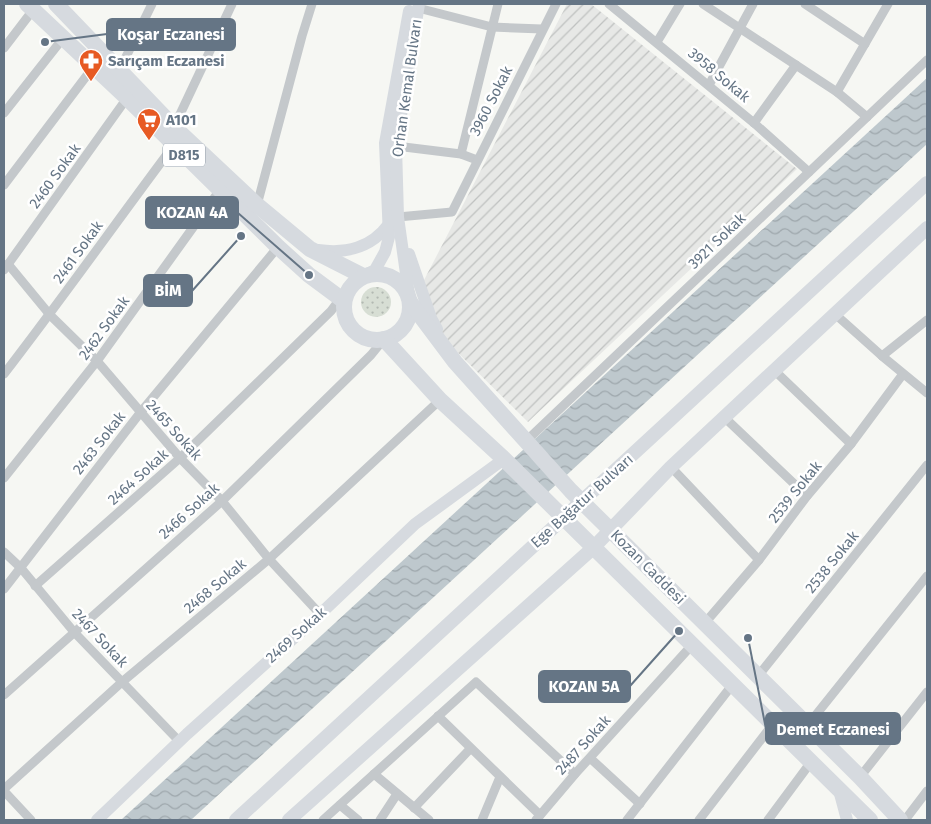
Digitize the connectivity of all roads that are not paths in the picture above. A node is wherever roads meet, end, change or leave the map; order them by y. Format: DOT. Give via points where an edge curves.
graph roads {
  1 [pos="56,4"];
  2 [pos="152,4"];
  3 [pos="232,4"];
  4 [pos="312,4"];
  5 [pos="498,4"];
  6 [pos="556,4"];
  7 [pos="609,4"];
  8 [pos="680,4"];
  9 [pos="703,4"];
  10 [pos="753,4"];
  11 [pos="804,4"];
  12 [pos="888,4"];
  13 [pos="416,5"];
  14 [pos="30,7"];
  15 [pos="492,27"];
  16 [pos="740,28"];
  17 [pos="542,29"];
  18 [pos="64,36"];
  19 [pos="657,42"];
  20 [pos="865,44"];
  21 [pos="4,48"];
  22 [pos="927,60"];
  23 [pos="796,64"];
  24 [pos="94,66"];
  25 [pos="120,69"];
  26 [pos="709,85"];
  27 [pos="837,92"];
  28 [pos="128,98"];
  29 [pos="4,113"];
  30 [pos="867,117"];
  31 [pos="754,122"];
  32 [pos="174,127"];
  33 [pos="174,145"];
  34 [pos="396,146"];
  35 [pos="461,154"];
  36 [pos="477,160"];
  37 [pos="808,172"];
  38 [pos="927,182"];
  39 [pos="4,185"];
  40 [pos="220,190"];
  41 [pos="257,205"];
  42 [pos="393,221"];
  43 [pos="927,228"];
  44 [pos="401,231"];
  45 [pos="278,247"];
  46 [pos="310,249"];
  47 [pos="6,267"];
  48 [pos="363,276"];
  49 [pos="342,300"];
  50 [pos="410,302"];
  51 [pos="835,314"];
  52 [pos="50,315"];
  53 [pos="927,320"];
  54 [pos="384,340"];
  55 [pos="882,356"];
  56 [pos="97,361"];
  57 [pos="455,362"];
  58 [pos="775,371"];
  59 [pos="4,374"];
  60 [pos="903,374"];
  61 [pos="927,393"];
  62 [pos="440,400"];
  63 [pos="140,413"];
  64 [pos="724,417"];
  65 [pos="525,442"];
  66 [pos="851,444"];
  67 [pos="180,458"];
  68 [pos="504,459"];
  69 [pos="927,465"];
  70 [pos="671,467"];
  71 [pos="4,478"];
  72 [pos="807,496"];
  73 [pos="577,497"];
  74 [pos="222,501"];
  75 [pos="556,512"];
  76 [pos="612,530"];
  77 [pos="593,548"];
  78 [pos="4,552"];
  79 [pos="269,559"];
  80 [pos="759,560"];
  81 [pos="20,568"];
  82 [pos="927,576"];
  83 [pos="35,586"];
  84 [pos="4,589"];
  85 [pos="320,614"];
  86 [pos="704,624"];
  87 [pos="74,632"];
  88 [pos="692,645"];
  89 [pos="758,676"];
  90 [pos="122,682"];
  91 [pos="733,684"];
  92 [pos="927,692"];
  93 [pos="4,695"];
  94 [pos="438,716"];
  95 [pos="773,724"];
  96 [pos="807,726"];
  97 [pos="179,742"];
  98 [pos="470,749"];
  99 [pos="590,758"];
  100 [pos="811,762"];
  101 [pos="374,774"];
  102 [pos="575,774"];
  103 [pos="500,777"];
  104 [pos="860,778"];
  105 [pos="4,790"];
  106 [pos="927,791"];
  107 [pos="397,794"];
  108 [pos="844,795"];
  109 [pos="640,804"];
  110 [pos="340,805"];
  111 [pos="414,808"];
  112 [pos="538,818"];
  113 [pos="31,820"];
  114 [pos="97,820"];
  115 [pos="236,820"];
  116 [pos="289,820"];
  117 [pos="323,820"];
  118 [pos="358,820"];
  119 [pos="380,820"];
  120 [pos="429,820"];
  121 [pos="482,820"];
  122 [pos="627,820"];
  123 [pos="699,820"];
  124 [pos="768,820"];
  125 [pos="847,820"];
  126 [pos="870,820"];
  127 [pos="900,820"];
  128 [pos="905,820"];
  1 -- 25 [label="highway, D815"];
  2 -- 25 [label="street"];
  3 -- 32 [label="street"];
  4 -- 41 [label="street"];
  5 -- 15 [label="street"];
  6 -- 17 [label="street, 3960 Sokak"];
  7 -- 19 [label="street, 3958 Sokak"];
  8 -- 19 [label="street"];
  9 -- 16 [label="street"];
  10 -- 16 [label="street"];
  11 -- 20 [label="street"];
  12 -- 20 [label="street"];
  13 -- 15 [label="street"];
  13 -- 34 [label="main road, Orhan Kemal Bulvarı"];
  13 -- 42 [label="main road, Orhan Kemal Bulvarı" via="385,143"];
  14 -- 18 [label="highway, D815"];
  14 -- 21 [label="street"];
  15 -- 17 [label="street"];
  15 -- 35 [label="street"];
  16 -- 23 [label="street"];
  16 -- 26 [label="street"];
  17 -- 36 [label="street, 3960 Sokak"];
  18 -- 24 [label="highway, D815"];
  18 -- 29 [label="street"];
  19 -- 26 [label="street, 3958 Sokak"];
  20 -- 27 [label="street"];
  22 -- 30 [label="street, 3921 Sokak"];
  23 -- 27 [label="street"];
  23 -- 31 [label="street"];
  24 -- 28 [label="highway, D815"];
  24 -- 39 [label="street"];
  25 -- 32 [label="highway, D815"];
  26 -- 31 [label="street, 3958 Sokak"];
  27 -- 30 [label="street"];
  28 -- 33 [label="highway, D815"];
  28 -- 47 [label="street, 2460 Sokak"];
  30 -- 37 [label="street, 3921 Sokak"];
  31 -- 37 [label="street, 3958 Sokak"];
  32 -- 41 [label="highway, D815"];
  33 -- 40 [label="highway, D815"];
  33 -- 52 [label="street, 2461 Sokak"];
  34 -- 35 [label="street"];
  34 -- 42 [label="main road, Orhan Kemal Bulvarı"];
  35 -- 36 [label="street"];
  36 -- 42 [label="street, 3960 Sokak" via="452,212"];
  37 -- 65 [label="street, 3921 Sokak"];
  38 -- 73 [label="main road, Ege Bağatur Bulvarı"];
  40 -- 45 [label="highway, D815"];
  40 -- 56 [label="street, 2462 Sokak"];
  41 -- 46 [label="highway, D815"];
  42 -- 44 [label="main road, Orhan Kemal Bulvarı"];
  42 -- 46 [label="main road" via="375,239 354,249 334,253"];
  42 -- 48 [label="main road" via="385,252 375,270"];
  43 -- 51 [label="main road"];
  44 -- 50 [label="main road"];
  44 -- 57 [label="main road" via="431,318"];
  45 -- 49 [label="highway, D815"];
  45 -- 63 [label="street, 2463 Sokak"];
  46 -- 48 [label="highway, D815"];
  47 -- 52 [label="street, 2465 Sokak"];
  48 -- 49 [label="highway" via="354,282"];
  48 -- 50 [label="highway, D815" via="386,275 398,282"];
  49 -- 54 [label="highway" via="346,320 356,333"];
  49 -- 67 [label="street, 2464 Sokak"];
  50 -- 54 [label="highway" via="406,322 392,337"];
  50 -- 57 [label="highway, Kozan Caddesi / D815"];
  51 -- 55 [label="street"];
  51 -- 58 [label="main road"];
  52 -- 56 [label="street, 2465 Sokak"];
  52 -- 59 [label="street, 2461 Sokak"];
  53 -- 55 [label="street"];
  54 -- 62 [label="highway, Kozan Caddesi"];
  54 -- 74 [label="street, 2466 Sokak"];
  55 -- 60 [label="street"];
  56 -- 63 [label="street, 2465 Sokak"];
  56 -- 71 [label="street, 2462 Sokak"];
  57 -- 65 [label="highway, Kozan Caddesi / D815"];
  58 -- 64 [label="main road"];
  58 -- 66 [label="street"];
  60 -- 61 [label="street"];
  60 -- 66 [label="street, 2539 Sokak"];
  62 -- 68 [label="highway, Kozan Caddesi"];
  62 -- 79 [label="street, 2468 Sokak"];
  63 -- 67 [label="street, 2465 Sokak"];
  63 -- 81 [label="street, 2463 Sokak"];
  64 -- 70 [label="main road"];
  64 -- 72 [label="street"];
  65 -- 73 [label="highway, Kozan Caddesi / D815"];
  66 -- 72 [label="street, 2539 Sokak"];
  67 -- 74 [label="street, 2465 Sokak"];
  67 -- 83 [label="street, 2464 Sokak"];
  68 -- 75 [label="highway, Kozan Caddesi"];
  68 -- 85 [label="main road, 2469 Sokak" via="415,524"];
  69 -- 89 [label="street, 2538 Sokak"];
  70 -- 76 [label="main road"];
  70 -- 80 [label="street"];
  72 -- 80 [label="street, 2539 Sokak"];
  73 -- 75 [label="main road, Ege Bağatur Bulvarı"];
  73 -- 76 [label="highway, Kozan Caddesi / D815"];
  74 -- 79 [label="street, 2465 Sokak"];
  74 -- 87 [label="street, 2466 Sokak"];
  75 -- 77 [label="highway, Kozan Caddesi"];
  75 -- 115 [label="main road, Ege Bağatur Bulvarı"];
  76 -- 77 [label="main road"];
  76 -- 86 [label="highway, Kozan Caddesi / D815"];
  77 -- 88 [label="highway, Kozan Caddesi"];
  77 -- 116 [label="main road"];
  78 -- 81 [label="street, 2467 Sokak"];
  79 -- 85 [label="street, 2465 Sokak"];
  79 -- 90 [label="street, 2468 Sokak"];
  80 -- 86 [label="street, 2539 Sokak"];
  81 -- 83 [label="street, 2467 Sokak"];
  81 -- 84 [label="street, 2463 Sokak"];
  82 -- 96 [label="street"];
  83 -- 87 [label="street, 2467 Sokak"];
  85 -- 97 [label="main road, 2469 Sokak"];
  86 -- 89 [label="highway, Kozan Caddesi / D815"];
  87 -- 90 [label="street, 2467 Sokak"];
  87 -- 93 [label="street, 2466 Sokak"];
  88 -- 91 [label="highway, Kozan Caddesi"];
  88 -- 99 [label="street, 2487 Sokak"];
  89 -- 96 [label="highway, Kozan Caddesi / D815"];
  90 -- 97 [label="street, 2467 Sokak"];
  90 -- 105 [label="street, 2468 Sokak"];
  91 -- 95 [label="highway, Kozan Caddesi"];
  91 -- 109 [label="street"];
  92 -- 104 [label="street"];
  94 -- 98 [label="street"];
  94 -- 101 [label="street"];
  94 -- 102 [label="street" via="476,682"];
  95 -- 100 [label="highway, Kozan Caddesi"];
  95 -- 123 [label="street"];
  96 -- 104 [label="highway, Kozan Caddesi / D815"];
  97 -- 114 [label="main road, 2469 Sokak"];
  98 -- 103 [label="street"];
  98 -- 111 [label="street"];
  99 -- 102 [label="street, 2487 Sokak"];
  99 -- 109 [label="street"];
  100 -- 108 [label="highway, Kozan Caddesi"];
  100 -- 124 [label="street"];
  101 -- 107 [label="street"];
  101 -- 110 [label="street"];
  102 -- 112 [label="street, 2487 Sokak"];
  103 -- 112 [label="street"];
  103 -- 121 [label="street"];
  104 -- 108 [label="highway" via="844,778"];
  104 -- 108 [label="highway" via="858,798"];
  104 -- 127 [label="highway, Kozan Caddesi / D815"];
  105 -- 113 [label="street"];
  106 -- 128 [label="street"];
  107 -- 111 [label="street"];
  107 -- 119 [label="street"];
  108 -- 125 [label="main road"];
  108 -- 126 [label="highway, Kozan Caddesi"];
  109 -- 122 [label="street"];
  110 -- 117 [label="street"];
  110 -- 118 [label="street"];
  111 -- 120 [label="street"];
}
